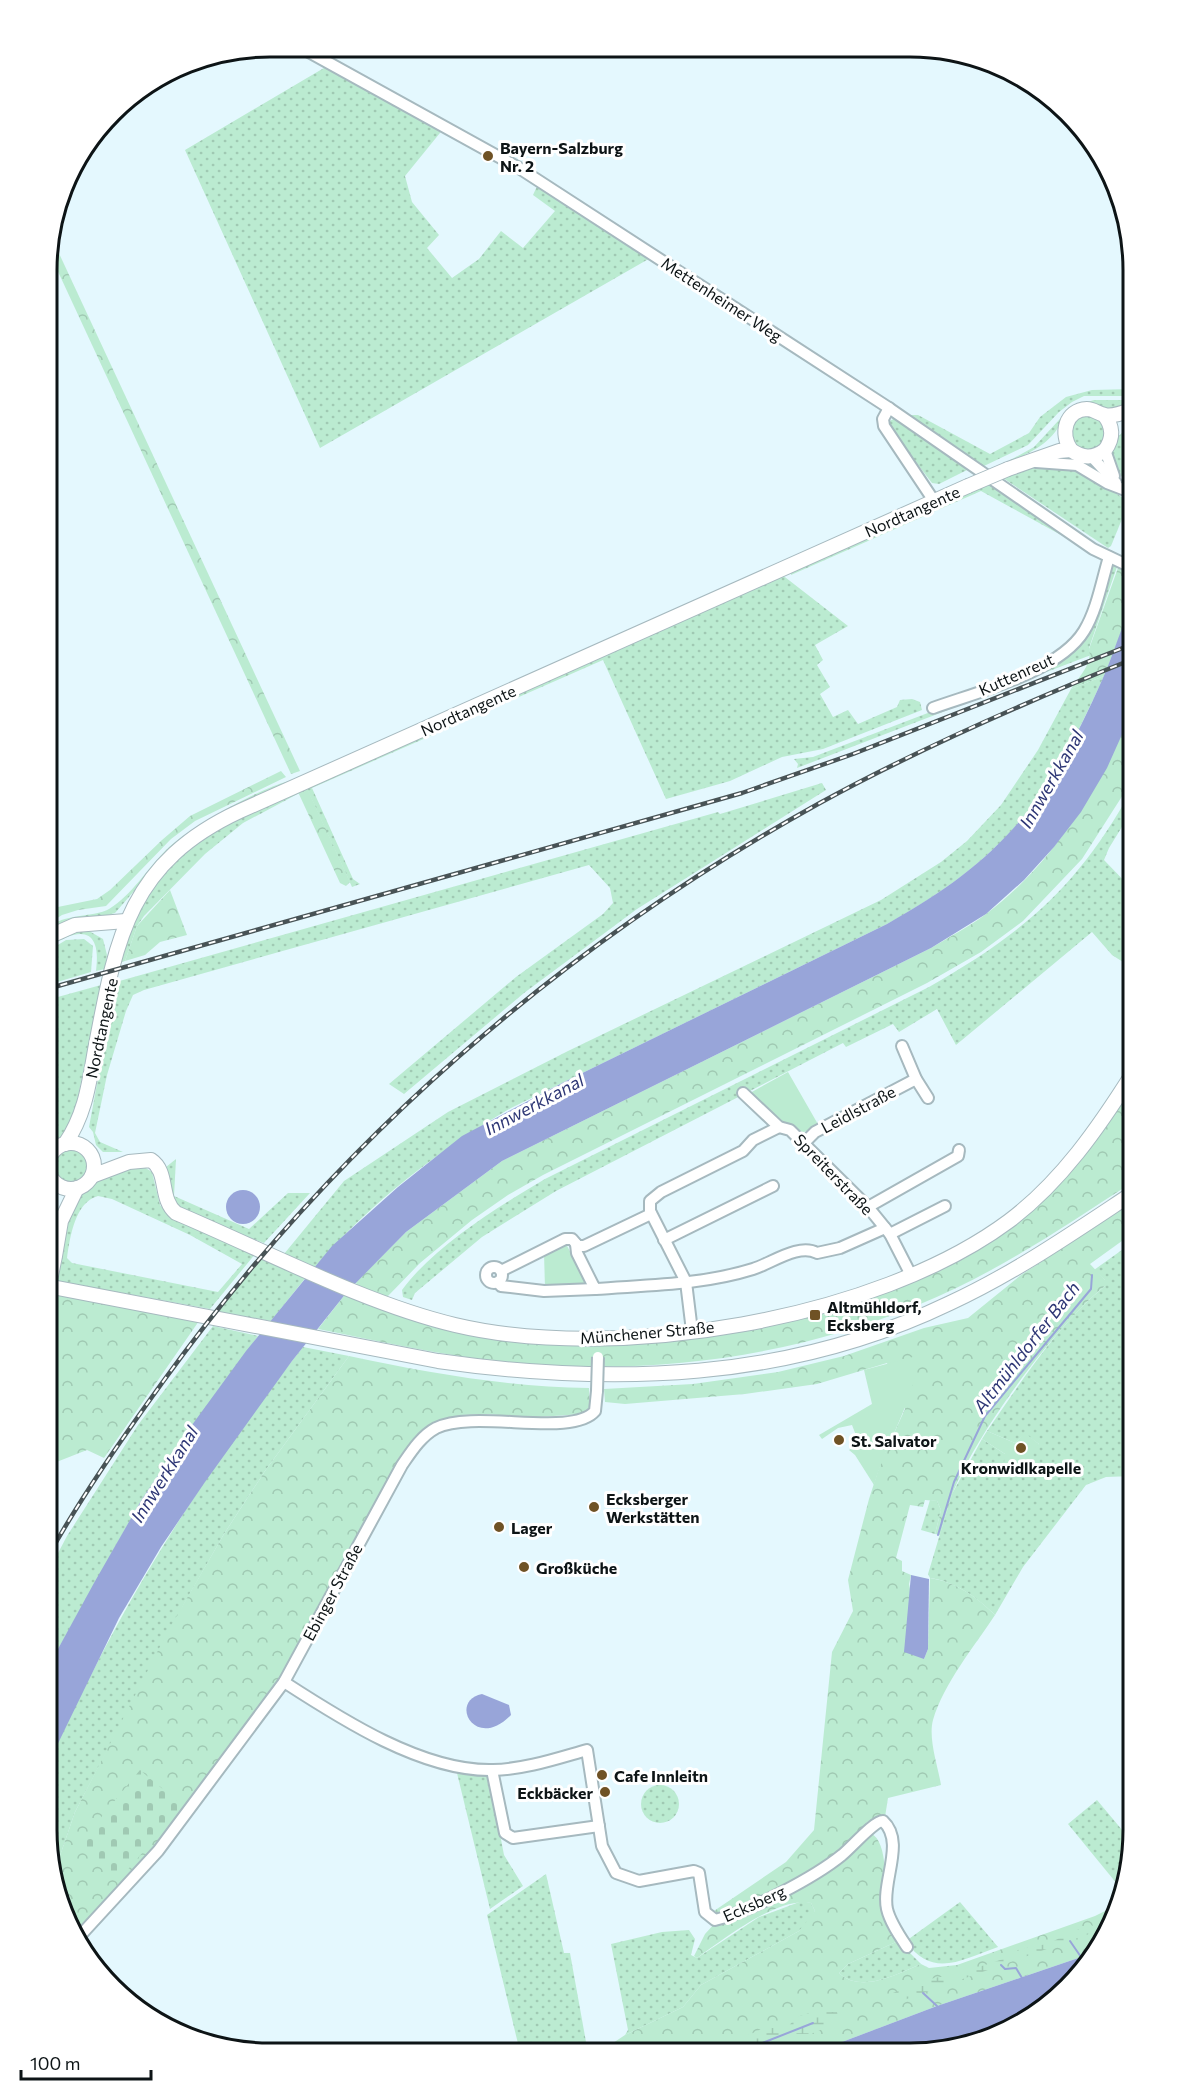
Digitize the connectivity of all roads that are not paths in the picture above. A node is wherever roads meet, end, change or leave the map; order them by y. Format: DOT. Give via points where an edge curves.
graph roads {
  1 [pos="318,57"];
  2 [pos="889,408"];
  3 [pos="1123,411"];
  4 [pos="1104,416"];
  5 [pos="1123,424"];
  6 [pos="1064,432"];
  7 [pos="1112,434"];
  8 [pos="1071,450"];
  9 [pos="1105,450"];
  10 [pos="1091,456"];
  11 [pos="1023,462"];
  12 [pos="1121,487"];
  13 [pos="934,501"];
  14 [pos="1109,556"];
  15 [pos="1123,563"];
  16 [pos="933,708"];
  17 [pos="126,921"];
  18 [pos="90,925"];
  19 [pos="57,932"];
  20 [pos="121,936"];
  21 [pos="902,1046"];
  22 [pos="916,1079"];
  23 [pos="1123,1088"];
  24 [pos="743,1093"];
  25 [pos="928,1098"];
  26 [pos="83,1112"];
  27 [pos="779,1127"];
  28 [pos="804,1143"];
  29 [pos="57,1148"];
  30 [pos="959,1150"];
  31 [pos="89,1153"];
  32 [pos="129,1162"];
  33 [pos="92,1176"];
  34 [pos="57,1181"];
  35 [pos="773,1186"];
  36 [pos="77,1188"];
  37 [pos="1123,1200"];
  38 [pos="57,1204"];
  39 [pos="945,1206"];
  40 [pos="868,1207"];
  41 [pos="651,1214"];
  42 [pos="61,1221"];
  43 [pos="888,1231"];
  44 [pos="664,1240"];
  45 [pos="57,1244"];
  46 [pos="576,1244"];
  47 [pos="911,1275"];
  48 [pos="686,1282"];
  49 [pos="57,1288"];
  50 [pos="595,1289"];
  51 [pos="692,1332"];
  52 [pos="597,1339"];
  53 [pos="284,1682"];
  54 [pos="492,1770"];
  55 [pos="599,1826"];
  56 [pos="84,1932"];
  57 [pos="906,1947"];
  1 -- 2 [label="street, Mettenheimer Weg" via="519,168"];
  2 -- 13 [label="street" via="884,426"];
  2 -- 14 [label="street, Mettenheimer Weg" via="1093,549"];
  3 -- 4 [label="main road, Nordtangente"];
  4 -- 6 [label="main road, Nordtangente" via="1095,410 1079,411 1070,417"];
  4 -- 7 [label="main road"];
  5 -- 7 [label="main road"];
  6 -- 8 [label="main road"];
  6 -- 11 [label="main road, Nordtangente"];
  7 -- 9 [label="main road"];
  8 -- 10 [label="main road"];
  8 -- 11 [label="main road, Nordtangente"];
  9 -- 10 [label="main road"];
  9 -- 12 [label="street"];
  10 -- 12 [label="street"];
  11 -- 12 [label="street" via="1077,465"];
  11 -- 13 [label="main road, Nordtangente, bridge"];
  13 -- 17 [label="main road, Nordtangente" via="222,819 166,860 136,900"];
  14 -- 15 [label="street, Mettenheimer Weg"];
  14 -- 16 [label="street, Kuttenreut" via="1087,624 1072,646 1031,671"];
  17 -- 18 [label="main road"];
  17 -- 20 [label="main road, Nordtangente"];
  18 -- 19 [label="main road" via="69,926"];
  18 -- 20 [label="main road"];
  20 -- 26 [label="main road, Nordtangente"];
  21 -- 22 [label="street, Leidlstraße"];
  22 -- 25 [label="street, Leidlstraße"];
  22 -- 28 [label="street, Leidlstraße" via="815,1132"];
  23 -- 47 [label="main road, Münchener Straße" via="1090,1137 1026,1206 973,1244"];
  24 -- 27 [label="street, Spreiterstraße"];
  26 -- 29 [label="main road, Nordtangente"];
  26 -- 31 [label="main road, Nordtangente"];
  27 -- 28 [label="street, Spreiterstraße" via="788,1128"];
  27 -- 41 [label="street, Spreiterstraße" via="753,1140 743,1151 656,1195 650,1201"];
  28 -- 40 [label="street, Spreiterstraße"];
  29 -- 31 [label="main road" via="76,1144"];
  30 -- 40 [label="street" via="958,1156"];
  31 -- 32 [label="main road, Münchener Straße"];
  31 -- 33 [label="main road" via="94,1166"];
  32 -- 33 [label="main road, Münchener Straße"];
  32 -- 52 [label="main road, Münchener Straße" via="146,1159 157,1164 167,1204 176,1213 378,1300 483,1331"];
  33 -- 36 [label="main road"];
  34 -- 36 [label="main road" via="65,1188"];
  35 -- 44 [label="street"];
  36 -- 42 [label="main road"];
  37 -- 49 [label="main road" via="1034,1258 951,1303 878,1333 783,1360 727,1370 565,1375 500,1370"];
  38 -- 42 [label="main road"];
  39 -- 43 [label="street"];
  40 -- 43 [label="street, Spreiterstraße"];
  41 -- 44 [label="street"];
  41 -- 46 [label="street" via="584,1246"];
  42 -- 45 [label="main road, bridge"];
  43 -- 47 [label="street, Spreiterstraße"];
  43 -- 48 [label="street, Spreiterstraße" via="840,1248 817,1253 803,1248 753,1269"];
  44 -- 48 [label="street"];
  46 -- 50 [label="street"];
  46 -- 50 [label="street, Spreiterstraße" via="566,1239 500,1277 501,1286 544,1291"];
  47 -- 51 [label="main road, Münchener Straße" via="823,1305"];
  48 -- 50 [label="street, Spreiterstraße"];
  48 -- 51 [label="street"];
  51 -- 52 [label="main road, Münchener Straße"];
  52 -- 53 [label="street, Ebinger Straße, bridge" via="595,1411 584,1419 526,1423 470,1419 427,1434 402,1465"];
  53 -- 54 [label="street" via="381,1741 435,1760"];
  53 -- 56 [label="street, Ebinger Straße" via="158,1851"];
  54 -- 55 [label="street" via="505,1833 513,1839"];
  54 -- 55 [label="street, Ecksberg" via="543,1764 587,1750"];
  55 -- 57 [label="street, Ecksberg" via="606,1858 623,1877 639,1881 699,1873 705,1911 715,1920 777,1894 822,1869 852,1847 876,1822 883,1821 889,1828 892,1844 887,1907"];
}
